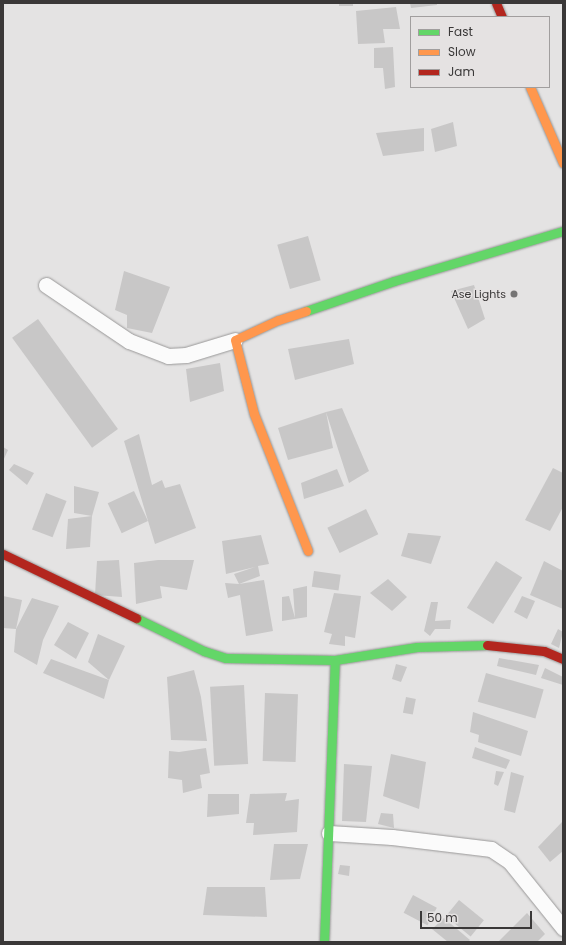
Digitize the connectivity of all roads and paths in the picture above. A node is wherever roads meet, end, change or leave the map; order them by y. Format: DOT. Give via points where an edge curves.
graph roads {
  1 [pos="496,3"];
  2 [pos="502,16"];
  3 [pos="530,88"];
  4 [pos="563,163"];
  5 [pos="563,231"];
  6 [pos="46,285"];
  7 [pos="235,340"];
  8 [pos="308,551"];
  9 [pos="3,554"];
  10 [pos="563,659"];
  11 [pos="335,660"];
  12 [pos="329,833"];
  13 [pos="563,928"];
  14 [pos="324,942"];
  1 -- 2 [label="main road"];
  3 -- 4 [label="main road"];
  5 -- 7 [label="main road" via="380,286 278,320"];
  6 -- 7 [label="street" via="129,340 168,356 186,355"];
  7 -- 8 [label="main road" via="254,414"];
  9 -- 11 [label="main road" via="204,652 226,658"];
  10 -- 11 [label="main road" via="544,651 515,646 471,644 417,647"];
  11 -- 12 [label="main road"];
  12 -- 13 [label="street" via="392,837 491,849 510,862"];
  12 -- 14 [label="main road"];
}
